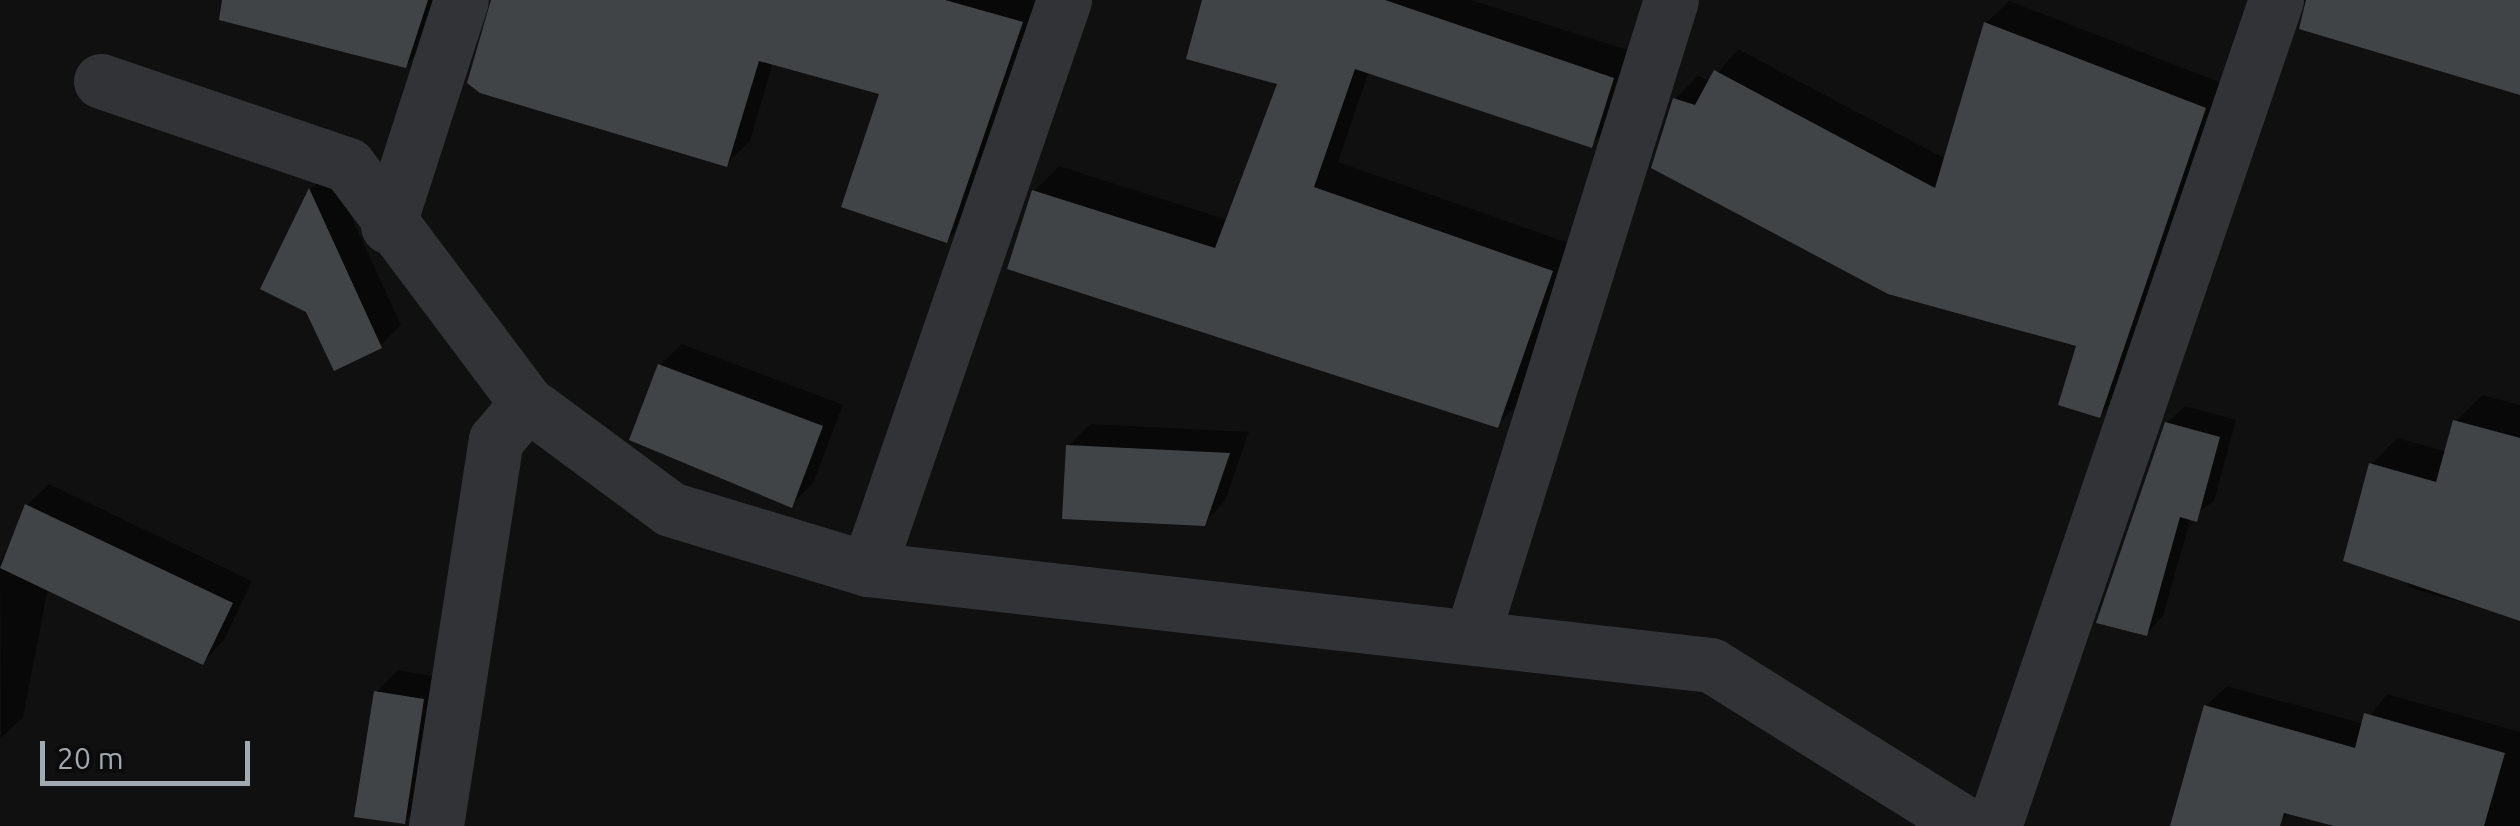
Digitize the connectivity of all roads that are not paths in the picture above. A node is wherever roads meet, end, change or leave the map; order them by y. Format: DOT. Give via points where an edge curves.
graph roads {
  1 [pos="461,0"];
  2 [pos="1064,0"];
  3 [pos="1672,0"];
  4 [pos="2276,0"];
  5 [pos="101,80"];
  6 [pos="388,226"];
  7 [pos="527,403"];
  8 [pos="868,569"];
  9 [pos="1473,633"];
  10 [pos="436,826"];
  11 [pos="1969,826"];
  12 [pos="1994,826"];
  1 -- 6 [label="street"];
  2 -- 8 [label="street"];
  3 -- 9 [label="street"];
  4 -- 12 [label="street"];
  5 -- 6 [label="street" via="348,165"];
  6 -- 7 [label="street"];
  7 -- 8 [label="street" via="670,508"];
  7 -- 10 [label="street" via="496,440"];
  8 -- 9 [label="street"];
  9 -- 11 [label="street" via="1711,665"];
}
